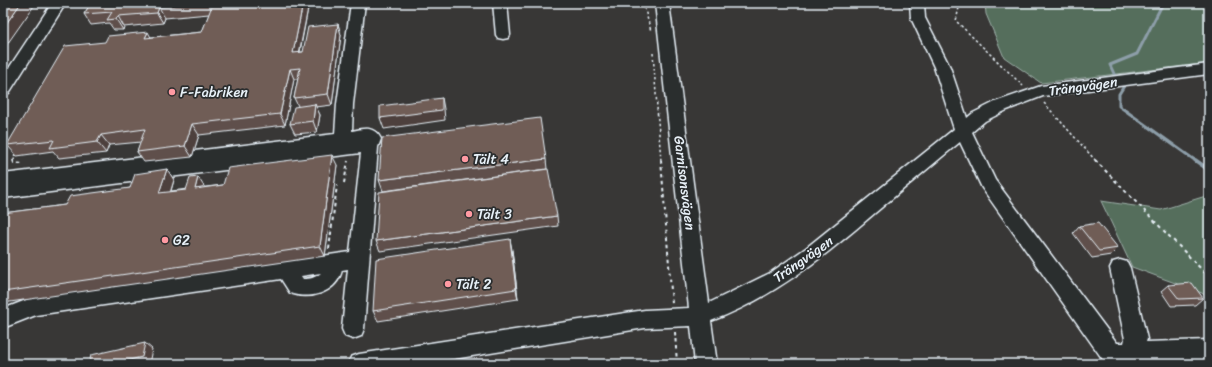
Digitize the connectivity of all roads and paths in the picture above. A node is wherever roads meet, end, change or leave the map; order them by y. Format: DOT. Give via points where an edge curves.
graph roads {
  1 [pos="58,3"];
  2 [pos="358,3"];
  3 [pos="500,3"];
  4 [pos="643,3"];
  5 [pos="662,3"];
  6 [pos="917,3"];
  7 [pos="960,3"];
  8 [pos="652,34"];
  9 [pos="503,35"];
  10 [pos="653,50"];
  11 [pos="1208,70"];
  12 [pos="3,89"];
  13 [pos="1032,94"];
  14 [pos="963,130"];
  15 [pos="343,138"];
  16 [pos="370,146"];
  17 [pos="18,147"];
  18 [pos="29,164"];
  19 [pos="3,181"];
  20 [pos="337,184"];
  21 [pos="3,191"];
  22 [pos="332,253"];
  23 [pos="358,259"];
  24 [pos="1120,268"];
  25 [pos="1209,277"];
  26 [pos="673,306"];
  27 [pos="701,315"];
  28 [pos="3,319"];
  29 [pos="353,329"];
  30 [pos="675,333"];
  31 [pos="1209,350"];
  32 [pos="1120,356"];
  33 [pos="359,364"];
  34 [pos="677,364"];
  35 [pos="706,364"];
  1 -- 12 [label="street"];
  2 -- 15 [label="street"];
  3 -- 9 [label="street"];
  4 -- 8 [label="path"];
  5 -- 27 [label="street, Garnisonsvägen"];
  6 -- 14 [label="street" via="918,18 942,67"];
  7 -- 13 [label="path" via="956,11 956,21"];
  10 -- 26 [label="path"];
  11 -- 13 [label="street, Trängvägen"];
  13 -- 14 [label="street, Trängvägen" via="979,117"];
  13 -- 25 [label="path" via="1052,111 1100,166"];
  14 -- 27 [label="street, Trängvägen" via="813,254 777,279"];
  14 -- 32 [label="street" via="988,183"];
  15 -- 16 [label="street" via="370,135 373,142"];
  15 -- 19 [label="street"];
  16 -- 21 [label="street"];
  16 -- 23 [label="street"];
  17 -- 18 [label="path" via="13,157 14,163"];
  20 -- 22 [label="path"];
  22 -- 23 [label="street"];
  22 -- 28 [label="street" via="330,277 319,285 308,288 298,287 290,269 34,306"];
  23 -- 29 [label="street"];
  24 -- 32 [label="street" via="1136,338"];
  27 -- 33 [label="street, Trängvägen" via="645,320"];
  27 -- 35 [label="street, Garnisonsvägen"];
  30 -- 34 [label="path"];
  31 -- 32 [label="street"];
}
